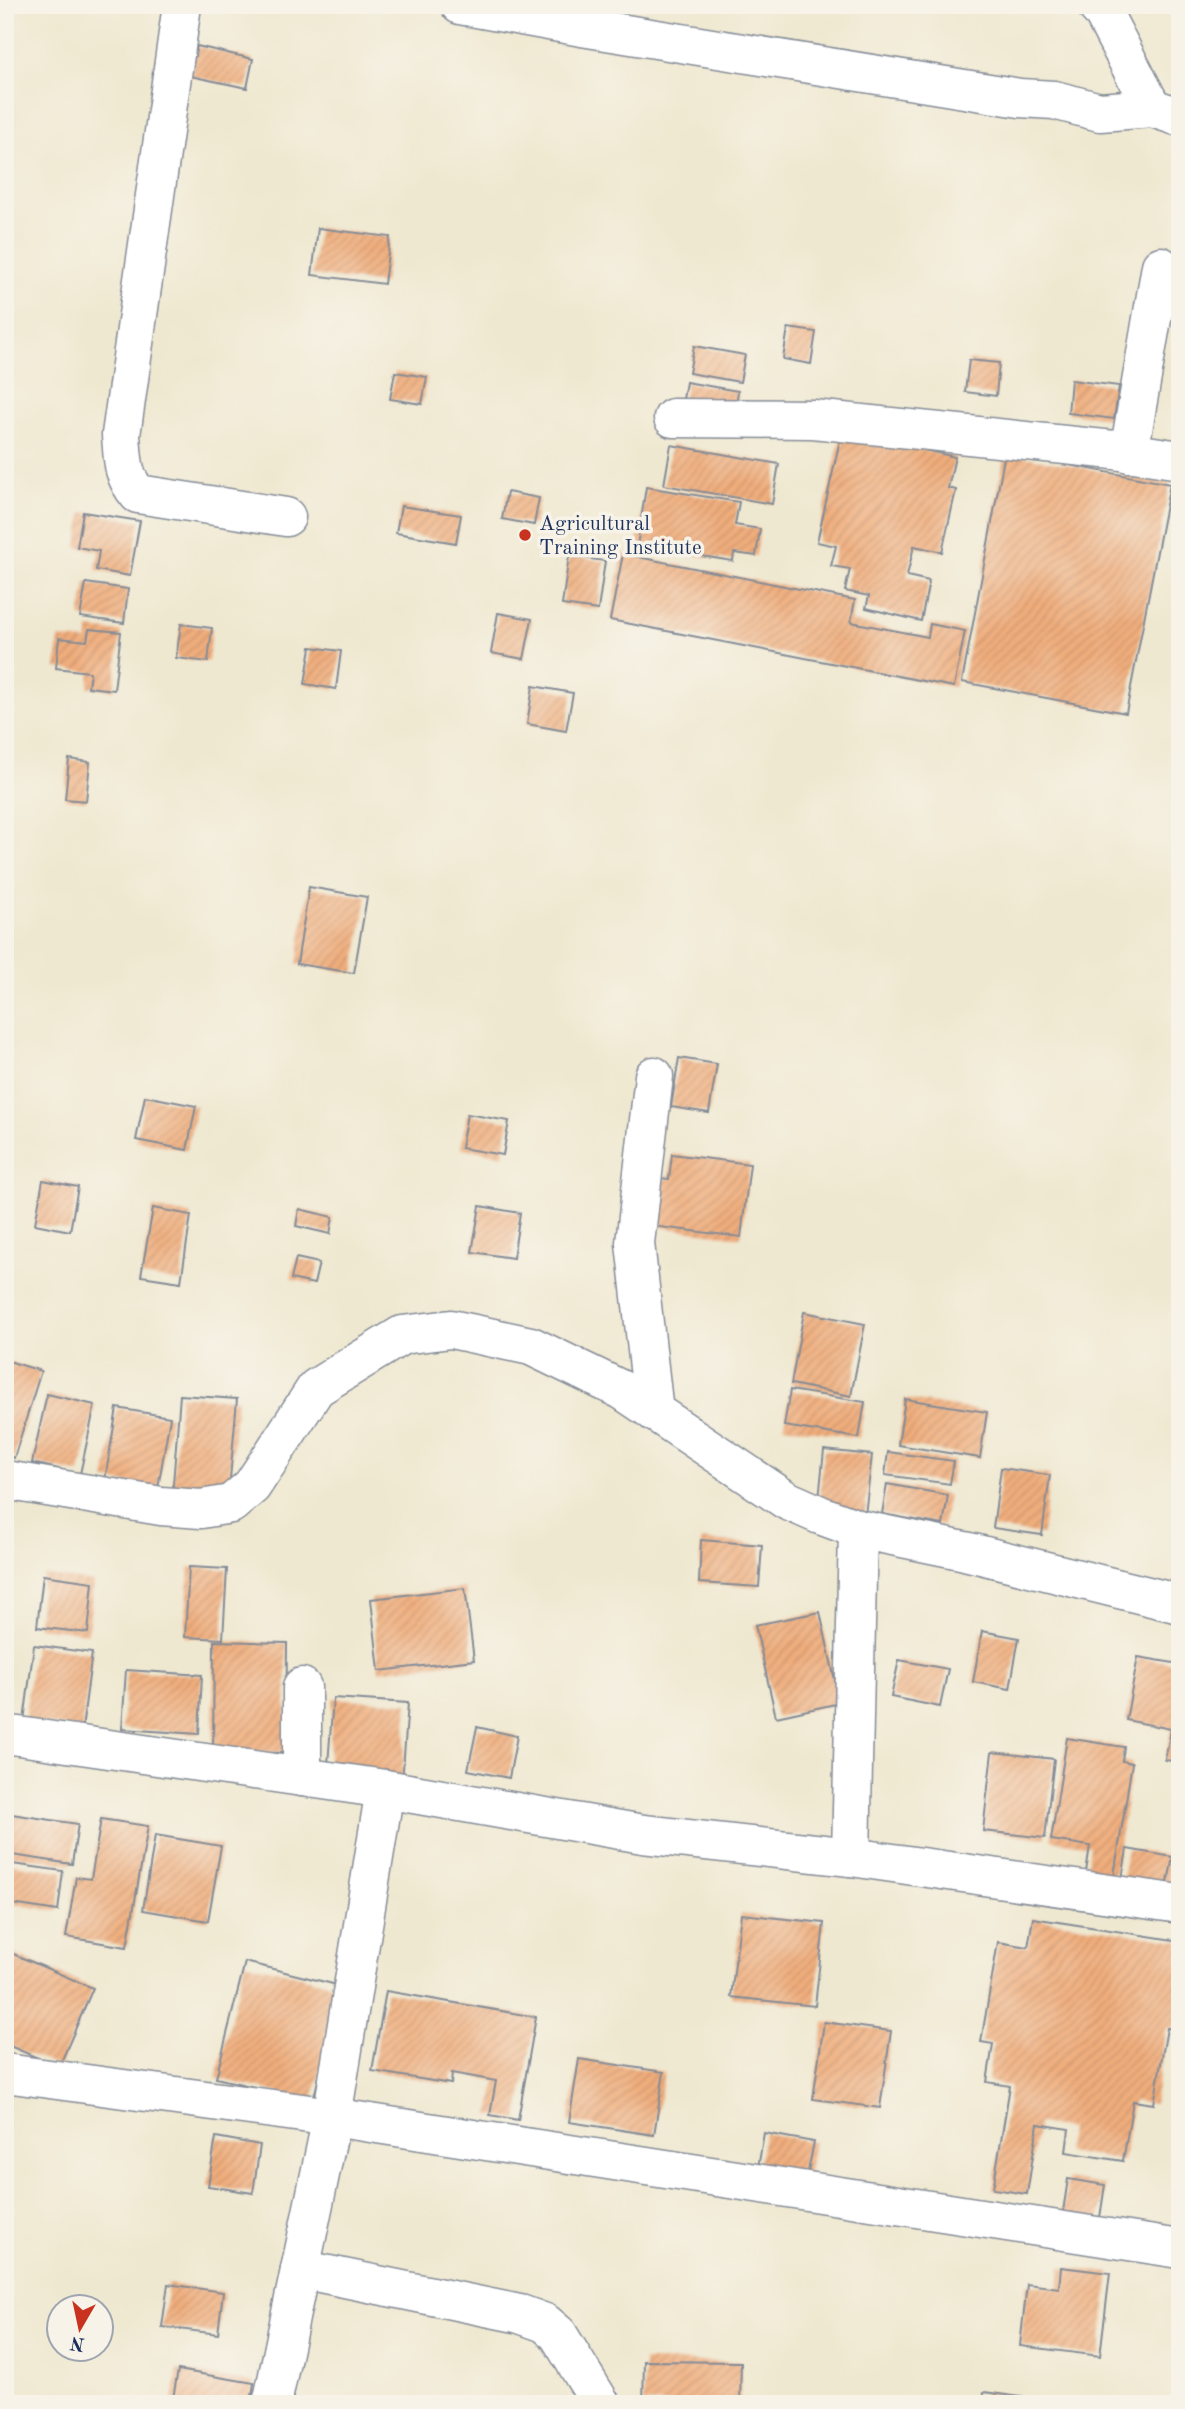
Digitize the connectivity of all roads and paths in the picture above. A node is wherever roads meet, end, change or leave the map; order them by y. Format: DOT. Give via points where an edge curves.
graph roads {
  1 [pos="182,5"];
  2 [pos="460,5"];
  3 [pos="1096,5"];
  4 [pos="1166,113"];
  5 [pos="1161,266"];
  6 [pos="673,418"];
  7 [pos="1129,453"];
  8 [pos="1180,460"];
  9 [pos="285,517"];
  10 [pos="654,1076"];
  11 [pos="654,1412"];
  12 [pos="5,1480"];
  13 [pos="858,1529"];
  14 [pos="1180,1604"];
  15 [pos="302,1687"];
  16 [pos="5,1734"];
  17 [pos="302,1777"];
  18 [pos="385,1789"];
  19 [pos="851,1857"];
  20 [pos="1180,1904"];
  21 [pos="5,2073"];
  22 [pos="332,2117"];
  23 [pos="1180,2249"];
  24 [pos="300,2269"];
  25 [pos="272,2404"];
  26 [pos="601,2404"];
  1 -- 9 [label="street" via="121,435 123,465 138,494"];
  2 -- 4 [label="street" via="1006,96 1054,100 1100,112"];
  3 -- 4 [label="street"];
  5 -- 7 [label="street"];
  6 -- 7 [label="street" via="813,419"];
  7 -- 8 [label="street"];
  10 -- 11 [label="street" via="635,1243"];
  11 -- 12 [label="street" via="622,1390 531,1346 451,1329 402,1335 316,1388 252,1486 231,1504 201,1509 161,1506"];
  11 -- 13 [label="street" via="786,1500"];
  13 -- 14 [label="street"];
  13 -- 19 [label="street"];
  15 -- 17 [label="street"];
  16 -- 17 [label="street"];
  17 -- 18 [label="street"];
  18 -- 19 [label="street" via="657,1835"];
  18 -- 22 [label="street"];
  19 -- 20 [label="street"];
  21 -- 22 [label="street"];
  22 -- 23 [label="street"];
  22 -- 24 [label="street"];
  24 -- 25 [label="street"];
  24 -- 26 [label="street" via="545,2323 558,2334"];
}
